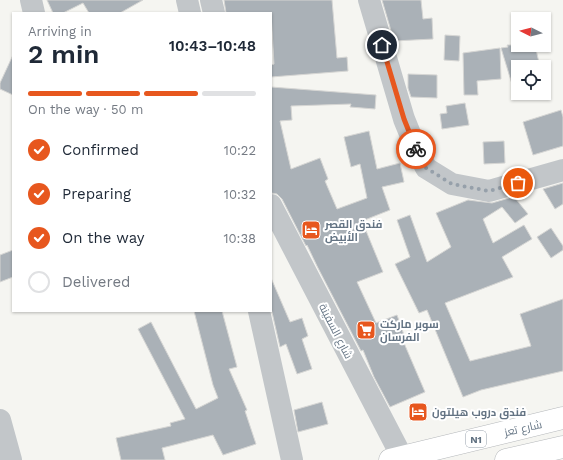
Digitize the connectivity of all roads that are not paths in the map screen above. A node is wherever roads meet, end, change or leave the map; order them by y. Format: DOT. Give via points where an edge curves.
graph roads {
  1 [pos="31,0"];
  2 [pos="187,0"];
  3 [pos="211,0"];
  4 [pos="369,0"];
  5 [pos="34,12"];
  6 [pos="190,12"];
  7 [pos="214,12"];
  8 [pos="563,170"];
  9 [pos="272,207"];
  10 [pos="259,312"];
  11 [pos="563,418"];
  12 [pos="0,420"];
  13 [pos="563,447"];
  14 [pos="396,458"];
  15 [pos="11,460"];
  16 [pos="292,460"];
  17 [pos="506,460"];
  1 -- 5 [label="street"];
  2 -- 6 [label="street"];
  3 -- 7 [label="street"];
  4 -- 8 [label="street" via="404,119 426,168 452,184 489,191"];
  9 -- 14 [label="street, شارع السفينة"];
  10 -- 16 [label="street"];
  11 -- 14 [label="highway, شارع تعز / N1"];
  12 -- 15 [label="street"];
  13 -- 17 [label="highway"];
}
